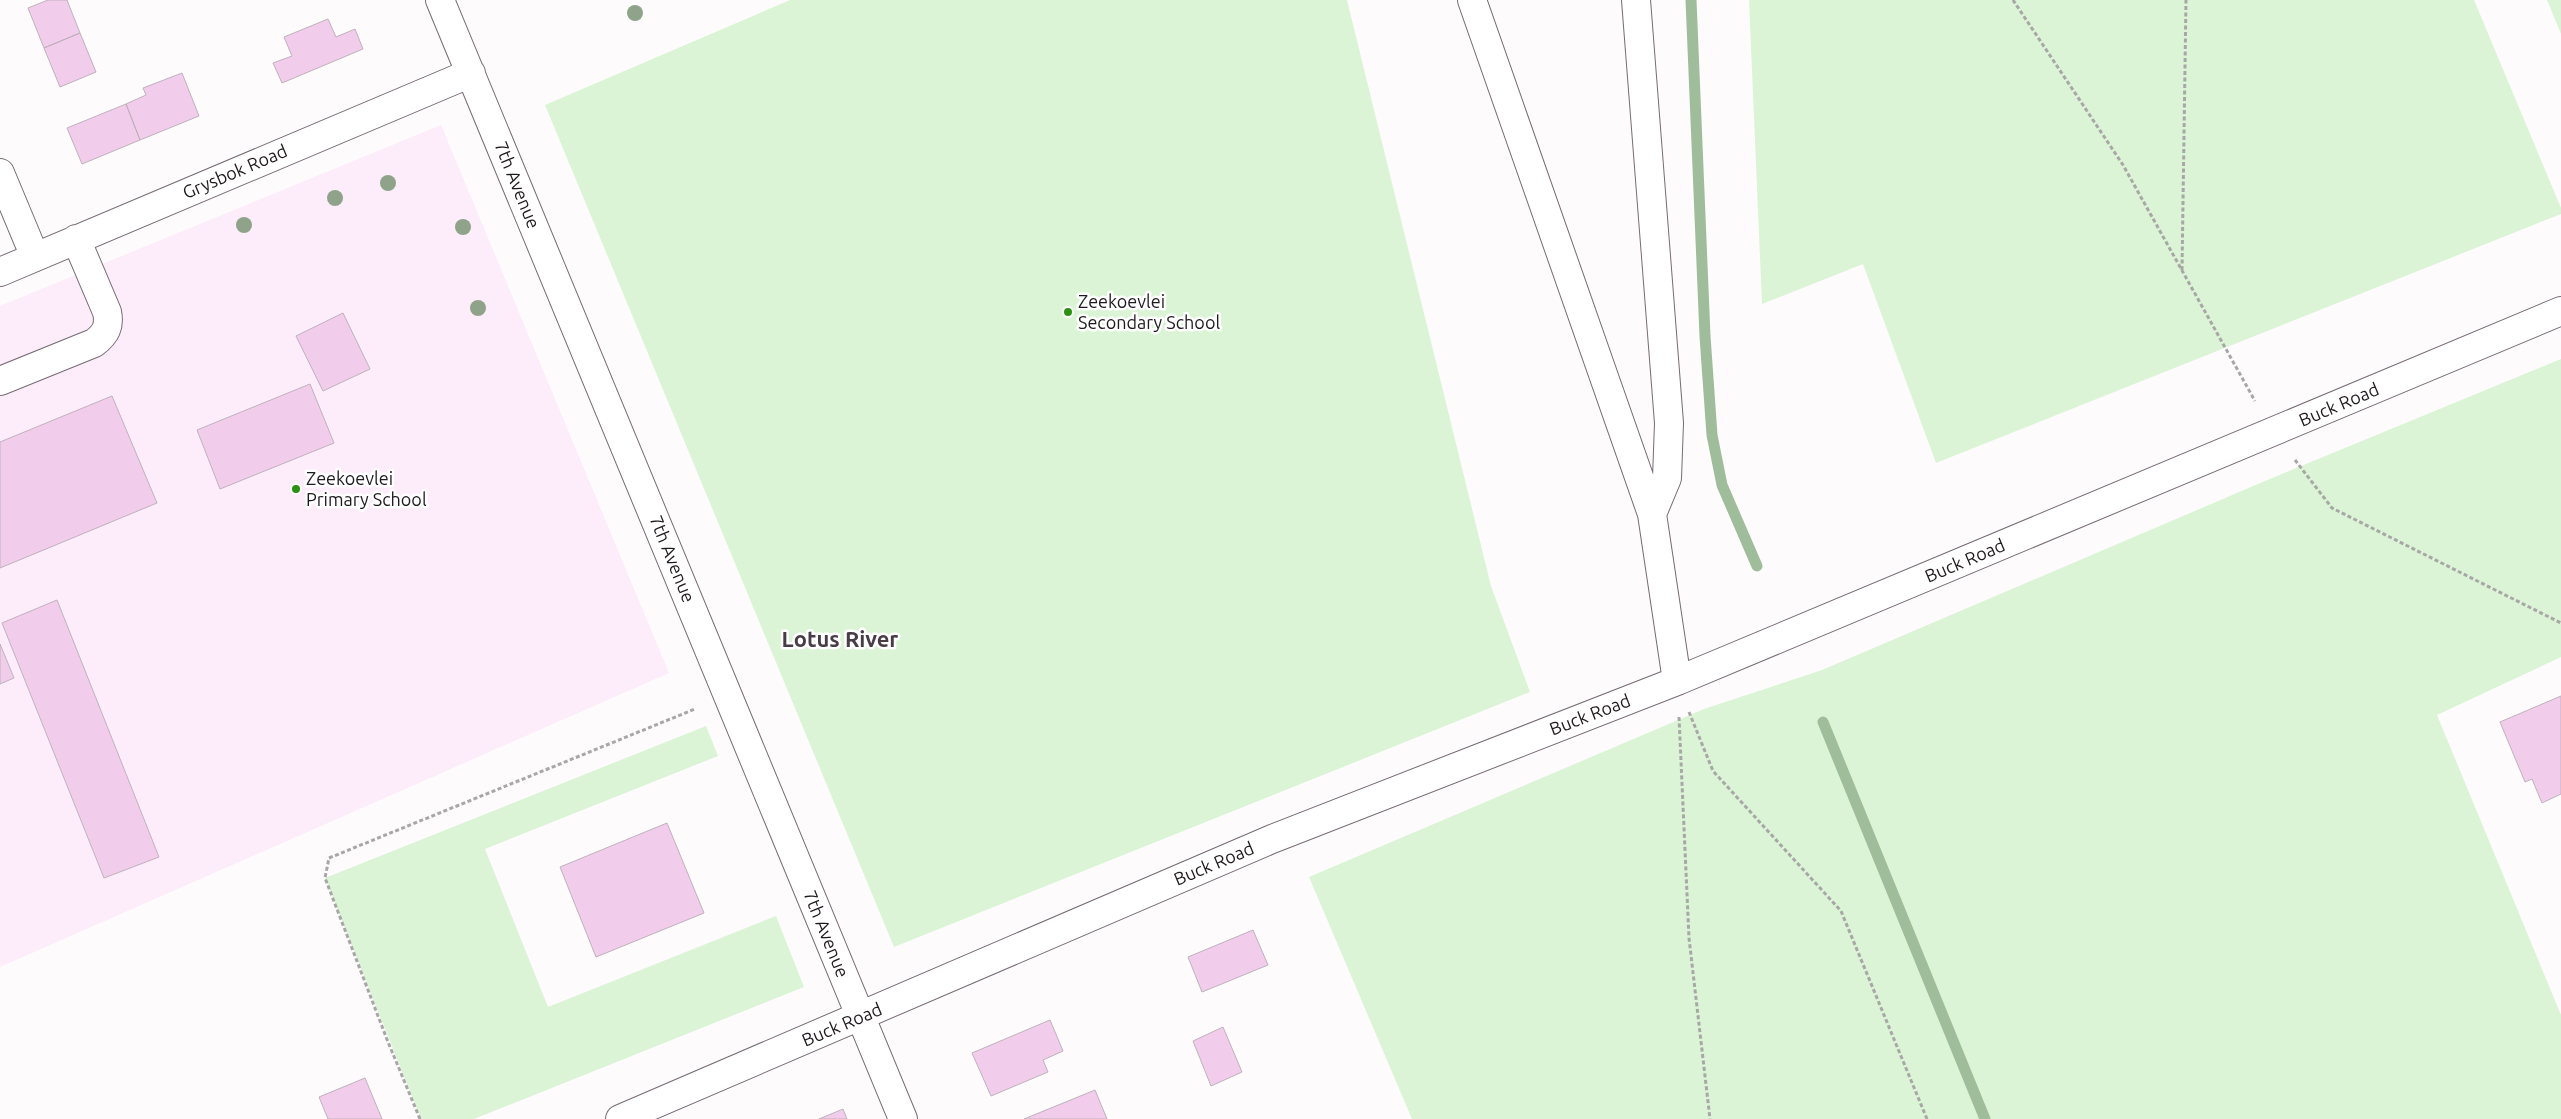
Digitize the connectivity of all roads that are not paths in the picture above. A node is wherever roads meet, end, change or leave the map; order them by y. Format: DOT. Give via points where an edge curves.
graph roads {
  1 [pos="440,0"];
  2 [pos="1472,0"];
  3 [pos="1636,0"];
  4 [pos="471,73"];
  5 [pos="0,174"];
  6 [pos="76,239"];
  7 [pos="35,258"];
  8 [pos="0,272"];
  9 [pos="2561,311"];
  10 [pos="0,381"];
  11 [pos="1652,514"];
  12 [pos="1677,681"];
  13 [pos="860,1017"];
  14 [pos="620,1119"];
  15 [pos="903,1119"];
  1 -- 4 [label="street, 7th Avenue"];
  2 -- 11 [label="street"];
  3 -- 11 [label="street" via="1669,423 1667,478"];
  4 -- 6 [label="street, Grysbok Road"];
  4 -- 13 [label="street, 7th Avenue"];
  5 -- 7 [label="street"];
  6 -- 7 [label="street, Grysbok Road"];
  6 -- 10 [label="street" via="107,312 109,324 106,331 94,343"];
  7 -- 8 [label="street, Grysbok Road"];
  9 -- 12 [label="street, Buck Road"];
  11 -- 12 [label="street"];
  12 -- 13 [label="street, Buck Road" via="1272,839"];
  13 -- 14 [label="street, Buck Road"];
  13 -- 15 [label="street, 7th Avenue"];
}
